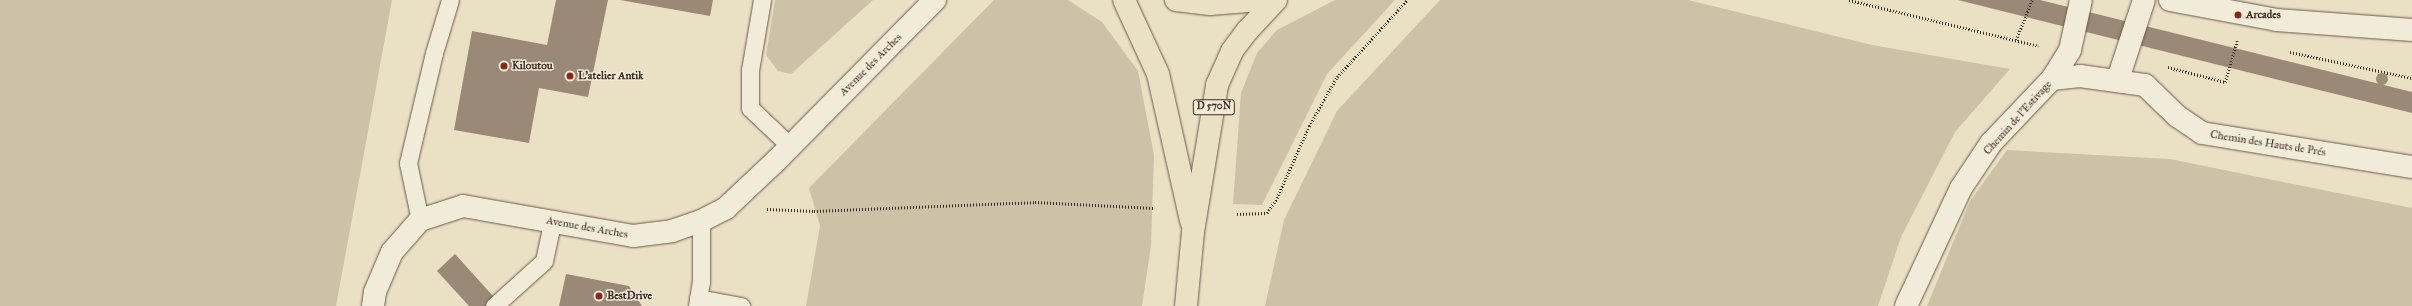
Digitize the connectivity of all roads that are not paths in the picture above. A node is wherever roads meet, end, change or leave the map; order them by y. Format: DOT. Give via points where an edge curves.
graph roads {
  1 [pos="450,0"];
  2 [pos="762,0"];
  3 [pos="935,0"];
  4 [pos="1124,0"];
  5 [pos="1176,0"];
  6 [pos="1261,0"];
  7 [pos="1276,0"];
  8 [pos="2144,0"];
  9 [pos="2170,0"];
  10 [pos="2080,6"];
  11 [pos="2412,30"];
  12 [pos="2052,79"];
  13 [pos="2118,79"];
  14 [pos="790,146"];
  15 [pos="2412,167"];
  16 [pos="420,220"];
  17 [pos="701,221"];
  18 [pos="552,222"];
  19 [pos="1193,232"];
  20 [pos="697,302"];
  21 [pos="373,306"];
  22 [pos="494,306"];
  23 [pos="741,306"];
  24 [pos="1186,306"];
  25 [pos="1906,306"];
  1 -- 16 [label="lane" via="434,53 408,164"];
  2 -- 14 [label="lane" via="750,70 750,108"];
  3 -- 14 [label="street, Avenue des Arches"];
  4 -- 19 [label="main road, D 570N" via="1146,42 1158,74"];
  5 -- 6 [label="main road" via="1210,4"];
  7 -- 19 [label="main road, D 570N" via="1232,51 1217,85"];
  8 -- 13 [label="street"];
  9 -- 11 [label="street" via="2277,20"];
  10 -- 12 [label="street, Chemin de l'Estivage" via="2070,50"];
  12 -- 13 [label="street, Chemin des Hauts de Prés" via="2080,76"];
  12 -- 25 [label="street, Chemin de l'Estivage" via="1991,143 1961,188"];
  13 -- 15 [label="street, Chemin des Hauts de Prés" via="2145,85 2177,116 2202,133"];
  14 -- 17 [label="street, Avenue des Arches" via="726,208"];
  16 -- 18 [label="street, Avenue des Arches" via="463,206"];
  16 -- 21 [label="street" via="392,252 375,292"];
  17 -- 18 [label="street, Avenue des Arches" via="666,232 634,236"];
  17 -- 20 [label="lane" via="701,282"];
  18 -- 22 [label="lane" via="544,261"];
  19 -- 24 [label="main road, D 570N"];
  20 -- 23 [label="lane"];
}
